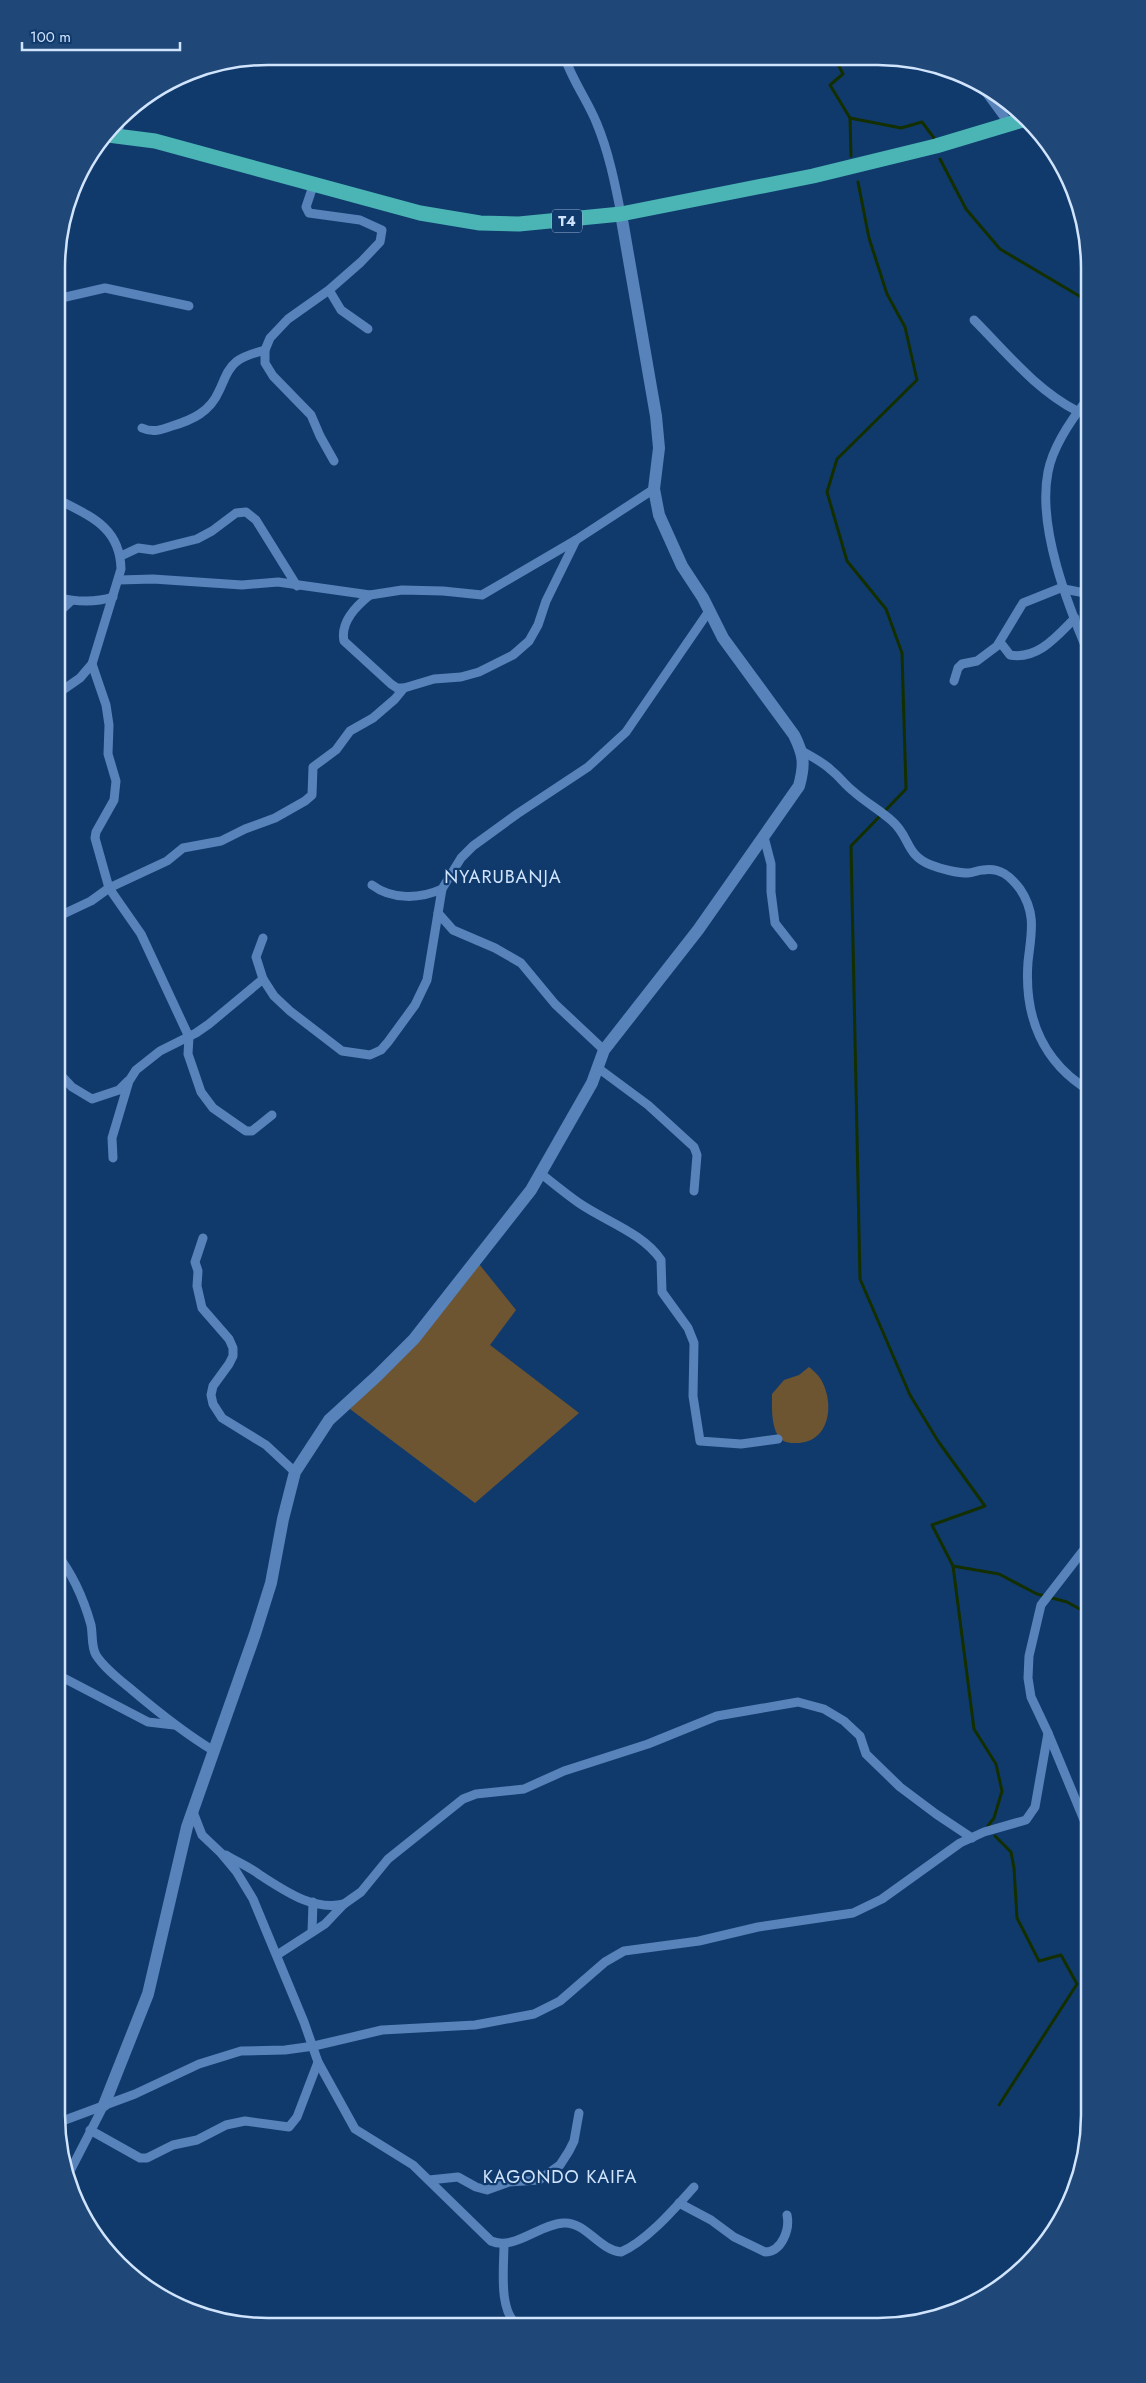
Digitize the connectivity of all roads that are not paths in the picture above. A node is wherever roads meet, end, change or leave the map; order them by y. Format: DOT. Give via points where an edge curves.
graph roads {
  1 [pos="568,65"];
  2 [pos="991,99"];
  3 [pos="1018,122"];
  4 [pos="1010,125"];
  5 [pos="113,136"];
  6 [pos="313,186"];
  7 [pos="621,214"];
  8 [pos="329,290"];
  9 [pos="65,297"];
  10 [pos="189,306"];
  11 [pos="974,320"];
  12 [pos="368,329"];
  13 [pos="265,350"];
  14 [pos="1081,407"];
  15 [pos="1078,411"];
  16 [pos="142,428"];
  17 [pos="334,460"];
  18 [pos="654,489"];
  19 [pos="65,503"];
  20 [pos="576,540"];
  21 [pos="121,556"];
  22 [pos="119,580"];
  23 [pos="297,586"];
  24 [pos="1064,588"];
  25 [pos="1081,592"];
  26 [pos="370,595"];
  27 [pos="113,597"];
  28 [pos="65,599"];
  29 [pos="71,601"];
  30 [pos="65,607"];
  31 [pos="709,611"];
  32 [pos="1075,618"];
  33 [pos="1081,634"];
  34 [pos="1000,642"];
  35 [pos="92,664"];
  36 [pos="954,681"];
  37 [pos="65,688"];
  38 [pos="404,688"];
  39 [pos="802,751"];
  40 [pos="764,836"];
  41 [pos="372,885"];
  42 [pos="109,888"];
  43 [pos="442,889"];
  44 [pos="65,913"];
  45 [pos="438,913"];
  46 [pos="262,938"];
  47 [pos="793,946"];
  48 [pos="263,979"];
  49 [pos="189,1037"];
  50 [pos="604,1050"];
  51 [pos="598,1068"];
  52 [pos="65,1080"];
  53 [pos="129,1081"];
  54 [pos="1081,1084"];
  55 [pos="272,1115"];
  56 [pos="114,1158"];
  57 [pos="540,1173"];
  58 [pos="694,1191"];
  59 [pos="202,1238"];
  60 [pos="778,1439"];
  61 [pos="295,1472"];
  62 [pos="1081,1554"];
  63 [pos="65,1565"];
  64 [pos="65,1679"];
  65 [pos="175,1726"];
  66 [pos="1048,1733"];
  67 [pos="214,1751"];
  68 [pos="193,1811"];
  69 [pos="1081,1813"];
  70 [pos="972,1838"];
  71 [pos="221,1852"];
  72 [pos="313,1902"];
  73 [pos="344,1904"];
  74 [pos="312,1932"];
  75 [pos="277,1955"];
  76 [pos="314,2046"];
  77 [pos="318,2062"];
  78 [pos="104,2104"];
  79 [pos="579,2113"];
  80 [pos="65,2120"];
  81 [pos="90,2130"];
  82 [pos="72,2167"];
  83 [pos="429,2180"];
  84 [pos="694,2187"];
  85 [pos="679,2203"];
  86 [pos="787,2214"];
  87 [pos="504,2244"];
  88 [pos="510,2318"];
  1 -- 7 [label="street" via="608,153"];
  2 -- 4 [label="street"];
  3 -- 4 [label="highway, T4"];
  4 -- 7 [label="highway, T4" via="814,176"];
  5 -- 6 [label="highway, T4" via="155,141"];
  6 -- 7 [label="highway, T4" via="420,213 480,223 552,222"];
  6 -- 8 [label="street" via="306,207 309,212 360,220 382,230 380,242"];
  7 -- 18 [label="street" via="656,416 659,448"];
  8 -- 12 [label="street" via="341,310"];
  8 -- 13 [label="street" via="288,319 270,338"];
  9 -- 10 [label="street" via="105,288"];
  11 -- 15 [label="street" via="1023,373"];
  13 -- 16 [label="street" via="238,360 232,366 216,397 203,413 162,430"];
  13 -- 17 [label="street" via="265,363 273,376 311,415"];
  14 -- 15 [label="street"];
  15 -- 24 [label="street" via="1048,470 1045,496 1046,516"];
  18 -- 20 [label="street"];
  18 -- 31 [label="street" via="658,515 682,566"];
  19 -- 21 [label="street" via="93,516 115,542"];
  20 -- 26 [label="street" via="482,595 402,590"];
  20 -- 38 [label="street" via="538,625 529,641 513,655 479,672 434,679"];
  21 -- 22 [label="street"];
  21 -- 23 [label="street" via="138,548 153,550 197,539 241,511 256,520"];
  22 -- 23 [label="street" via="266,582"];
  22 -- 27 [label="street"];
  23 -- 26 [label="street"];
  24 -- 25 [label="street"];
  24 -- 32 [label="street"];
  24 -- 34 [label="street" via="1023,603"];
  26 -- 38 [label="street" via="353,610 342,634 344,641 391,684"];
  27 -- 29 [label="street" via="90,602"];
  27 -- 35 [label="street"];
  28 -- 29 [label="street"];
  29 -- 30 [label="street"];
  31 -- 39 [label="street" via="723,638 794,735"];
  31 -- 43 [label="street" via="626,732 588,767 473,846 461,858"];
  32 -- 33 [label="street"];
  32 -- 34 [label="street" via="1049,644 1028,654 1010,655"];
  34 -- 36 [label="street" via="977,661 962,664"];
  35 -- 37 [label="street"];
  35 -- 42 [label="street" via="106,705 108,754 116,781 114,800 95,838"];
  38 -- 42 [label="street" via="373,718 350,731 336,750 313,767 310,798 275,818 220,841 183,848 167,861"];
  39 -- 40 [label="street" via="803,770 798,786"];
  39 -- 54 [label="street" via="832,770 853,792 892,820 919,858 931,865 967,873 990,869 1002,871 1011,878 1033,918 1028,964 1032,1018 1039,1037 1057,1065"];
  40 -- 47 [label="street" via="771,864 775,923"];
  40 -- 50 [label="street" via="698,930"];
  41 -- 43 [label="street" via="381,892 407,897"];
  42 -- 44 [label="street"];
  42 -- 49 [label="street" via="141,934"];
  43 -- 45 [label="street"];
  45 -- 48 [label="street" via="427,980 415,1005 388,1042 370,1055 342,1051 290,1011 274,996"];
  45 -- 50 [label="street" via="453,930 495,948 521,964 555,1004"];
  46 -- 48 [label="street" via="256,957"];
  48 -- 49 [label="street" via="225,1012"];
  49 -- 53 [label="street" via="147,1060"];
  49 -- 55 [label="street" via="188,1054 192,1070 201,1092 213,1108 246,1132"];
  50 -- 51 [label="street"];
  51 -- 57 [label="street"];
  51 -- 58 [label="street" via="648,1105 694,1146 697,1154"];
  52 -- 53 [label="street" via="92,1098 120,1090"];
  53 -- 56 [label="street" via="112,1138"];
  57 -- 60 [label="street" via="578,1203 626,1230 661,1260 662,1292 688,1328 694,1343 693,1396 700,1441 741,1444"];
  57 -- 61 [label="street" via="506,1223 414,1339 329,1420"];
  59 -- 61 [label="street" via="195,1262 202,1308 233,1348 233,1356 213,1386 213,1404 222,1418 266,1445"];
  61 -- 67 [label="street" via="270,1583"];
  62 -- 66 [label="street" via="1041,1605 1029,1656 1030,1697"];
  63 -- 65 [label="street" via="91,1625 97,1656"];
  64 -- 65 [label="street" via="148,1722"];
  65 -- 67 [label="street"];
  66 -- 69 [label="street"];
  66 -- 70 [label="street" via="1033,1813 1023,1822"];
  67 -- 68 [label="street"];
  68 -- 71 [label="street" via="202,1835"];
  68 -- 78 [label="street" via="148,1994"];
  70 -- 73 [label="street" via="900,1786 866,1754 860,1736 844,1721 812,1704 782,1703 717,1716 639,1747 564,1771 524,1789 476,1794 463,1799 388,1859 361,1892"];
  70 -- 76 [label="street" via="934,1860 882,1899 853,1913 624,1951 605,1962 571,1994 534,2014 474,2025 382,2030"];
  71 -- 72 [label="street" via="281,1888"];
  71 -- 75 [label="street" via="253,1899"];
  72 -- 73 [label="street" via="327,1906"];
  72 -- 74 [label="street"];
  73 -- 74 [label="street" via="325,1924"];
  74 -- 75 [label="street"];
  75 -- 76 [label="street"];
  76 -- 77 [label="street"];
  76 -- 78 [label="street" via="269,2052 241,2051 199,2064 135,2094"];
  77 -- 81 [label="street" via="297,2117 289,2127 245,2121 197,2140 173,2145 147,2158 140,2158"];
  77 -- 83 [label="street" via="355,2129 413,2165"];
  78 -- 80 [label="street"];
  78 -- 81 [label="street"];
  79 -- 83 [label="street" via="569,2151 560,2165 539,2180 509,2182 487,2190 458,2177"];
  81 -- 82 [label="street"];
  83 -- 87 [label="street" via="484,2236"];
  84 -- 85 [label="street"];
  85 -- 86 [label="street" via="765,2252 779,2247 787,2228"];
  85 -- 87 [label="street" via="635,2244 621,2252 610,2250 570,2223 546,2227"];
  87 -- 88 [label="street" via="504,2301"];
}
